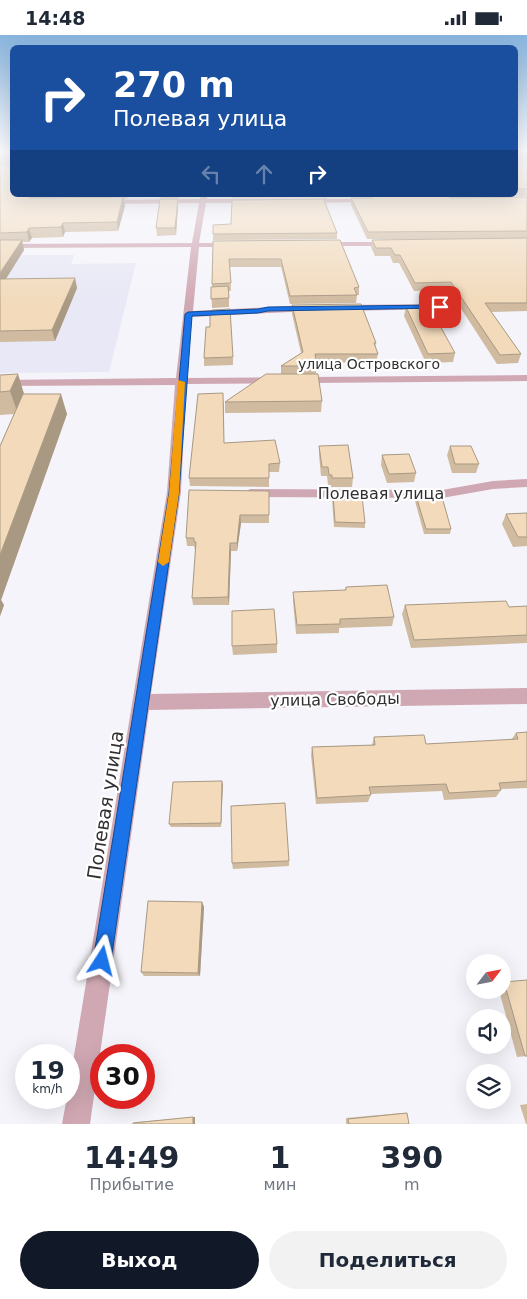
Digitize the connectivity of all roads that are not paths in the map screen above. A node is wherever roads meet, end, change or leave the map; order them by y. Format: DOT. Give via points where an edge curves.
graph roads {
  1 [pos="144,201"];
  2 [pos="203,201"];
  3 [pos="259,201"];
  4 [pos="262,201"];
  5 [pos="302,201"];
  6 [pos="371,201"];
  7 [pos="98,203"];
  8 [pos="400,243"];
  9 [pos="312,244"];
  10 [pos="195,245"];
  11 [pos="244,245"];
  12 [pos="0,246"];
  13 [pos="440,307"];
  14 [pos="188,314"];
  15 [pos="527,378"];
  16 [pos="181,380"];
  17 [pos="0,383"];
  18 [pos="527,483"];
  19 [pos="234,493"];
  20 [pos="527,696"];
  21 [pos="142,702"];
  22 [pos="76,1124"];
  1 -- 7 [label="street"];
  2 -- 10 [label="street, Полевая улица"];
  3 -- 4 [label="street"];
  5 -- 6 [label="street"];
  8 -- 9 [label="street"];
  10 -- 11 [label="street"];
  10 -- 12 [label="street"];
  10 -- 14 [label="street, Полевая улица"];
  13 -- 14 [label="street" via="268,309"];
  14 -- 16 [label="street, Полевая улица"];
  15 -- 16 [label="street, улица Островского"];
  16 -- 17 [label="street"];
  16 -- 21 [label="street, Полевая улица" via="179,493"];
  18 -- 19 [label="street, Полевая улица" via="442,494"];
  20 -- 21 [label="street, улица Свободы"];
  21 -- 22 [label="street, Полевая улица"];
}
